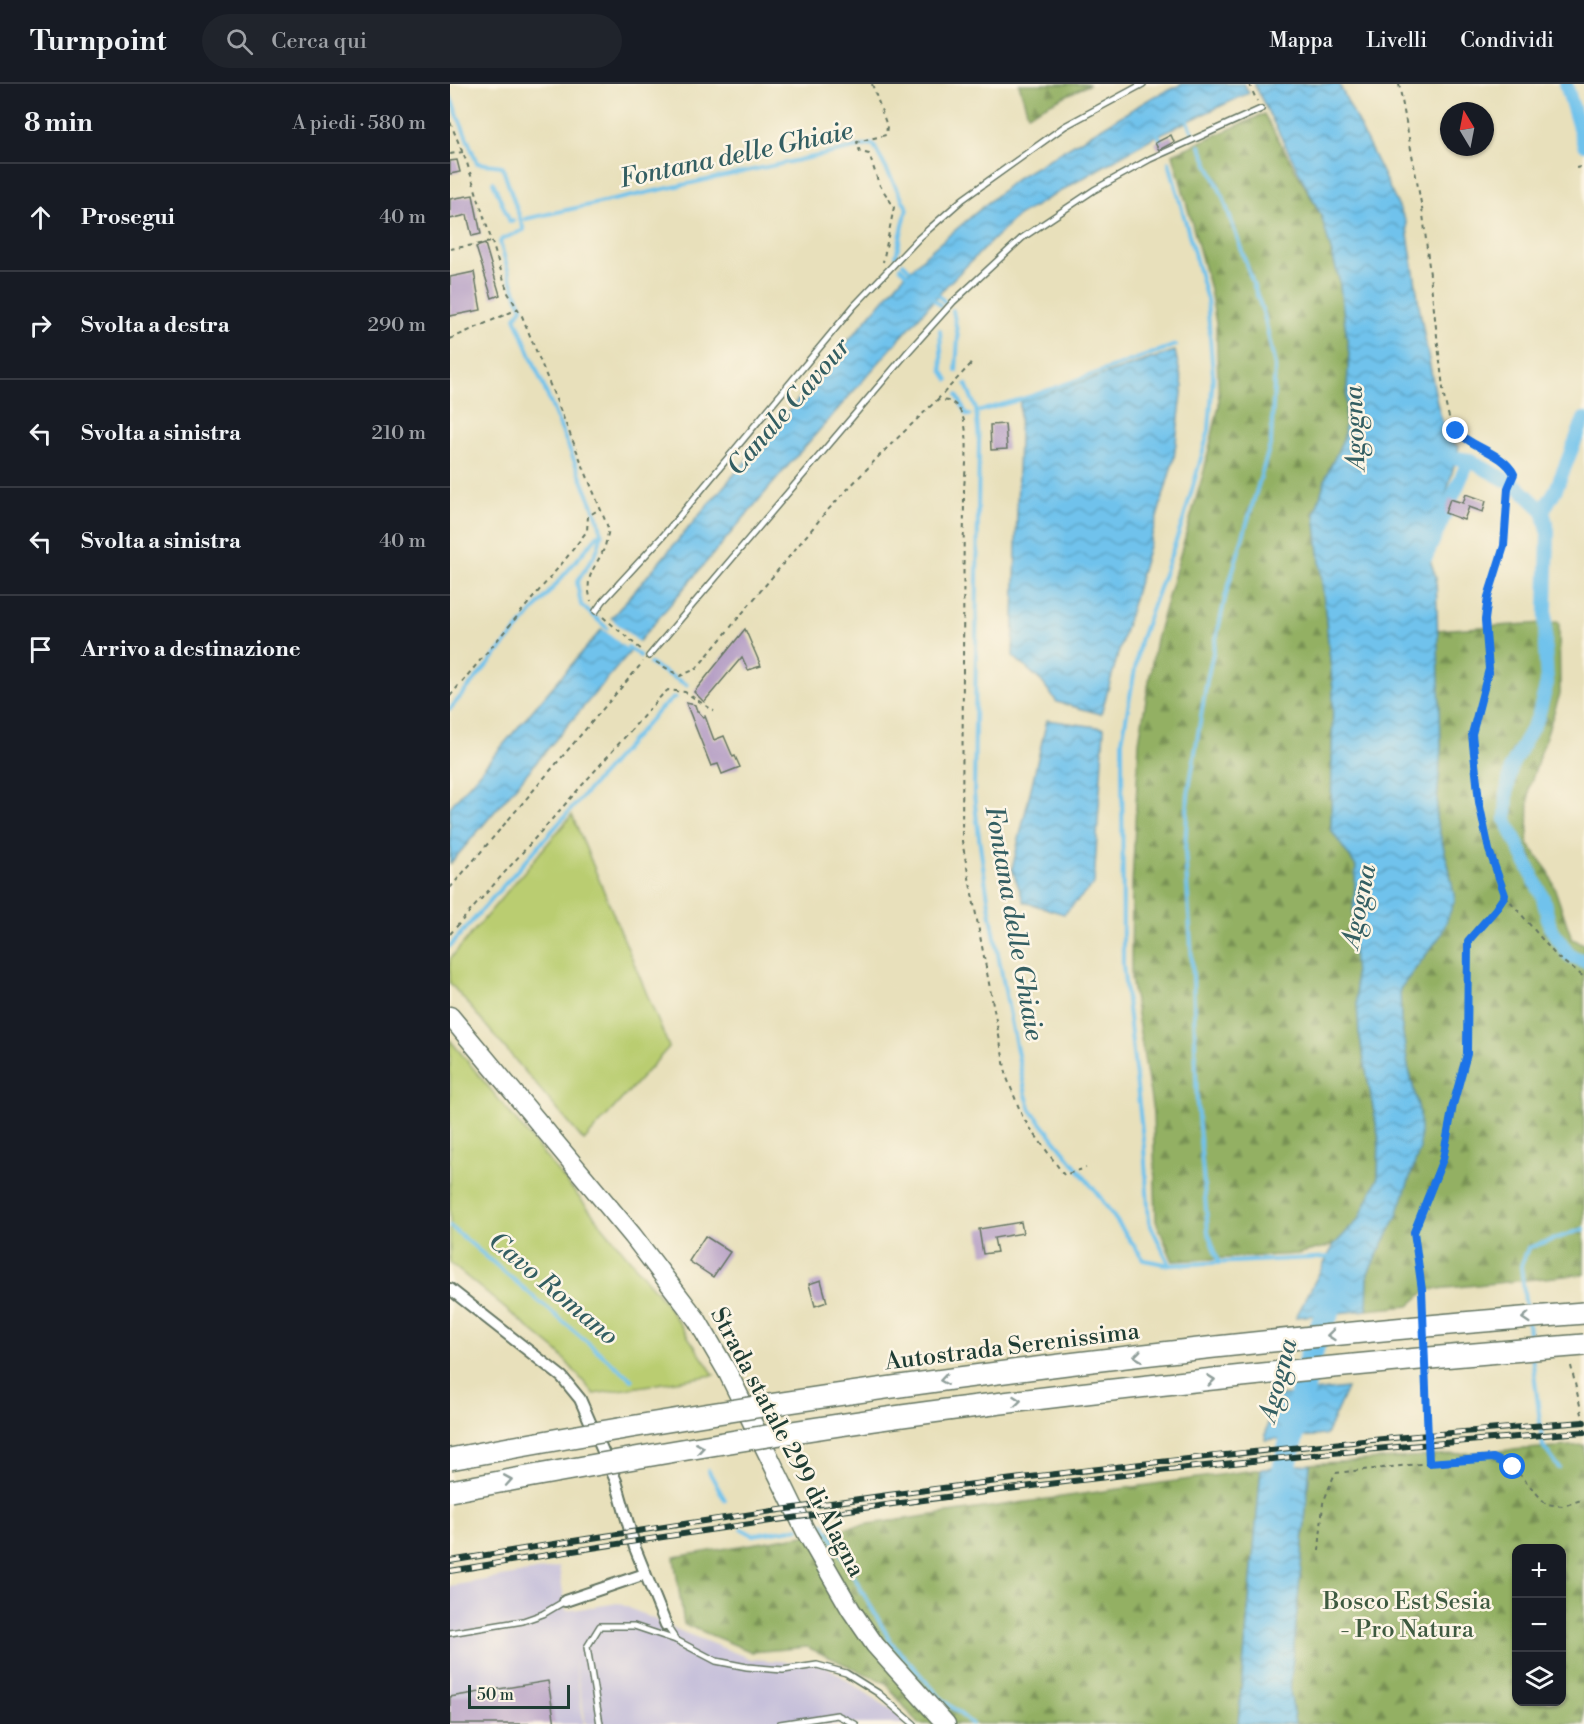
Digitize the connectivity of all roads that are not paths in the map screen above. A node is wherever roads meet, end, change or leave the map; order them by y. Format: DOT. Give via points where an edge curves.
graph roads {
  1 [pos="1143,84"];
  2 [pos="1261,109"];
  3 [pos="598,613"];
  4 [pos="646,654"];
  5 [pos="450,1016"];
  6 [pos="450,1289"];
  7 [pos="1584,1313"];
  8 [pos="1584,1345"];
  9 [pos="450,1459"];
  10 [pos="450,1491"];
  11 [pos="645,1574"];
  12 [pos="565,1601"];
  13 [pos="666,1625"];
  14 [pos="450,1633"];
  15 [pos="676,1640"];
  16 [pos="600,1724"];
  17 [pos="780,1724"];
  18 [pos="855,1724"];
  19 [pos="914,1724"];
  20 [pos="946,1724"];
  1 -- 3 [label="lane" via="1065,126 963,199 920,238 854,306 663,536 603,601"];
  2 -- 4 [label="lane" via="1150,159 1094,190 1022,238 922,336"];
  5 -- 20 [label="main road, Strada statale 299 di Alagna" via="698,1320 851,1610 875,1645"];
  6 -- 11 [label="street" via="561,1377 580,1399 616,1480"];
  7 -- 9 [label="highway, Autostrada Serenissima, one-way, bridge" via="1314,1337 1016,1370 837,1394"];
  10 -- 8 [label="highway, one-way, bridge" via="976,1406 1315,1368"];
  11 -- 12 [label="street"];
  11 -- 13 [label="street"];
  12 -- 14 [label="lane" via="523,1621"];
  13 -- 15 [label="lane"];
  15 -- 16 [label="lane" via="634,1626 600,1626 587,1647"];
  15 -- 19 [label="lane" via="716,1661 783,1670 817,1665 846,1673 878,1693"];
  17 -- 18 [label="lane" via="837,1715"];
}
